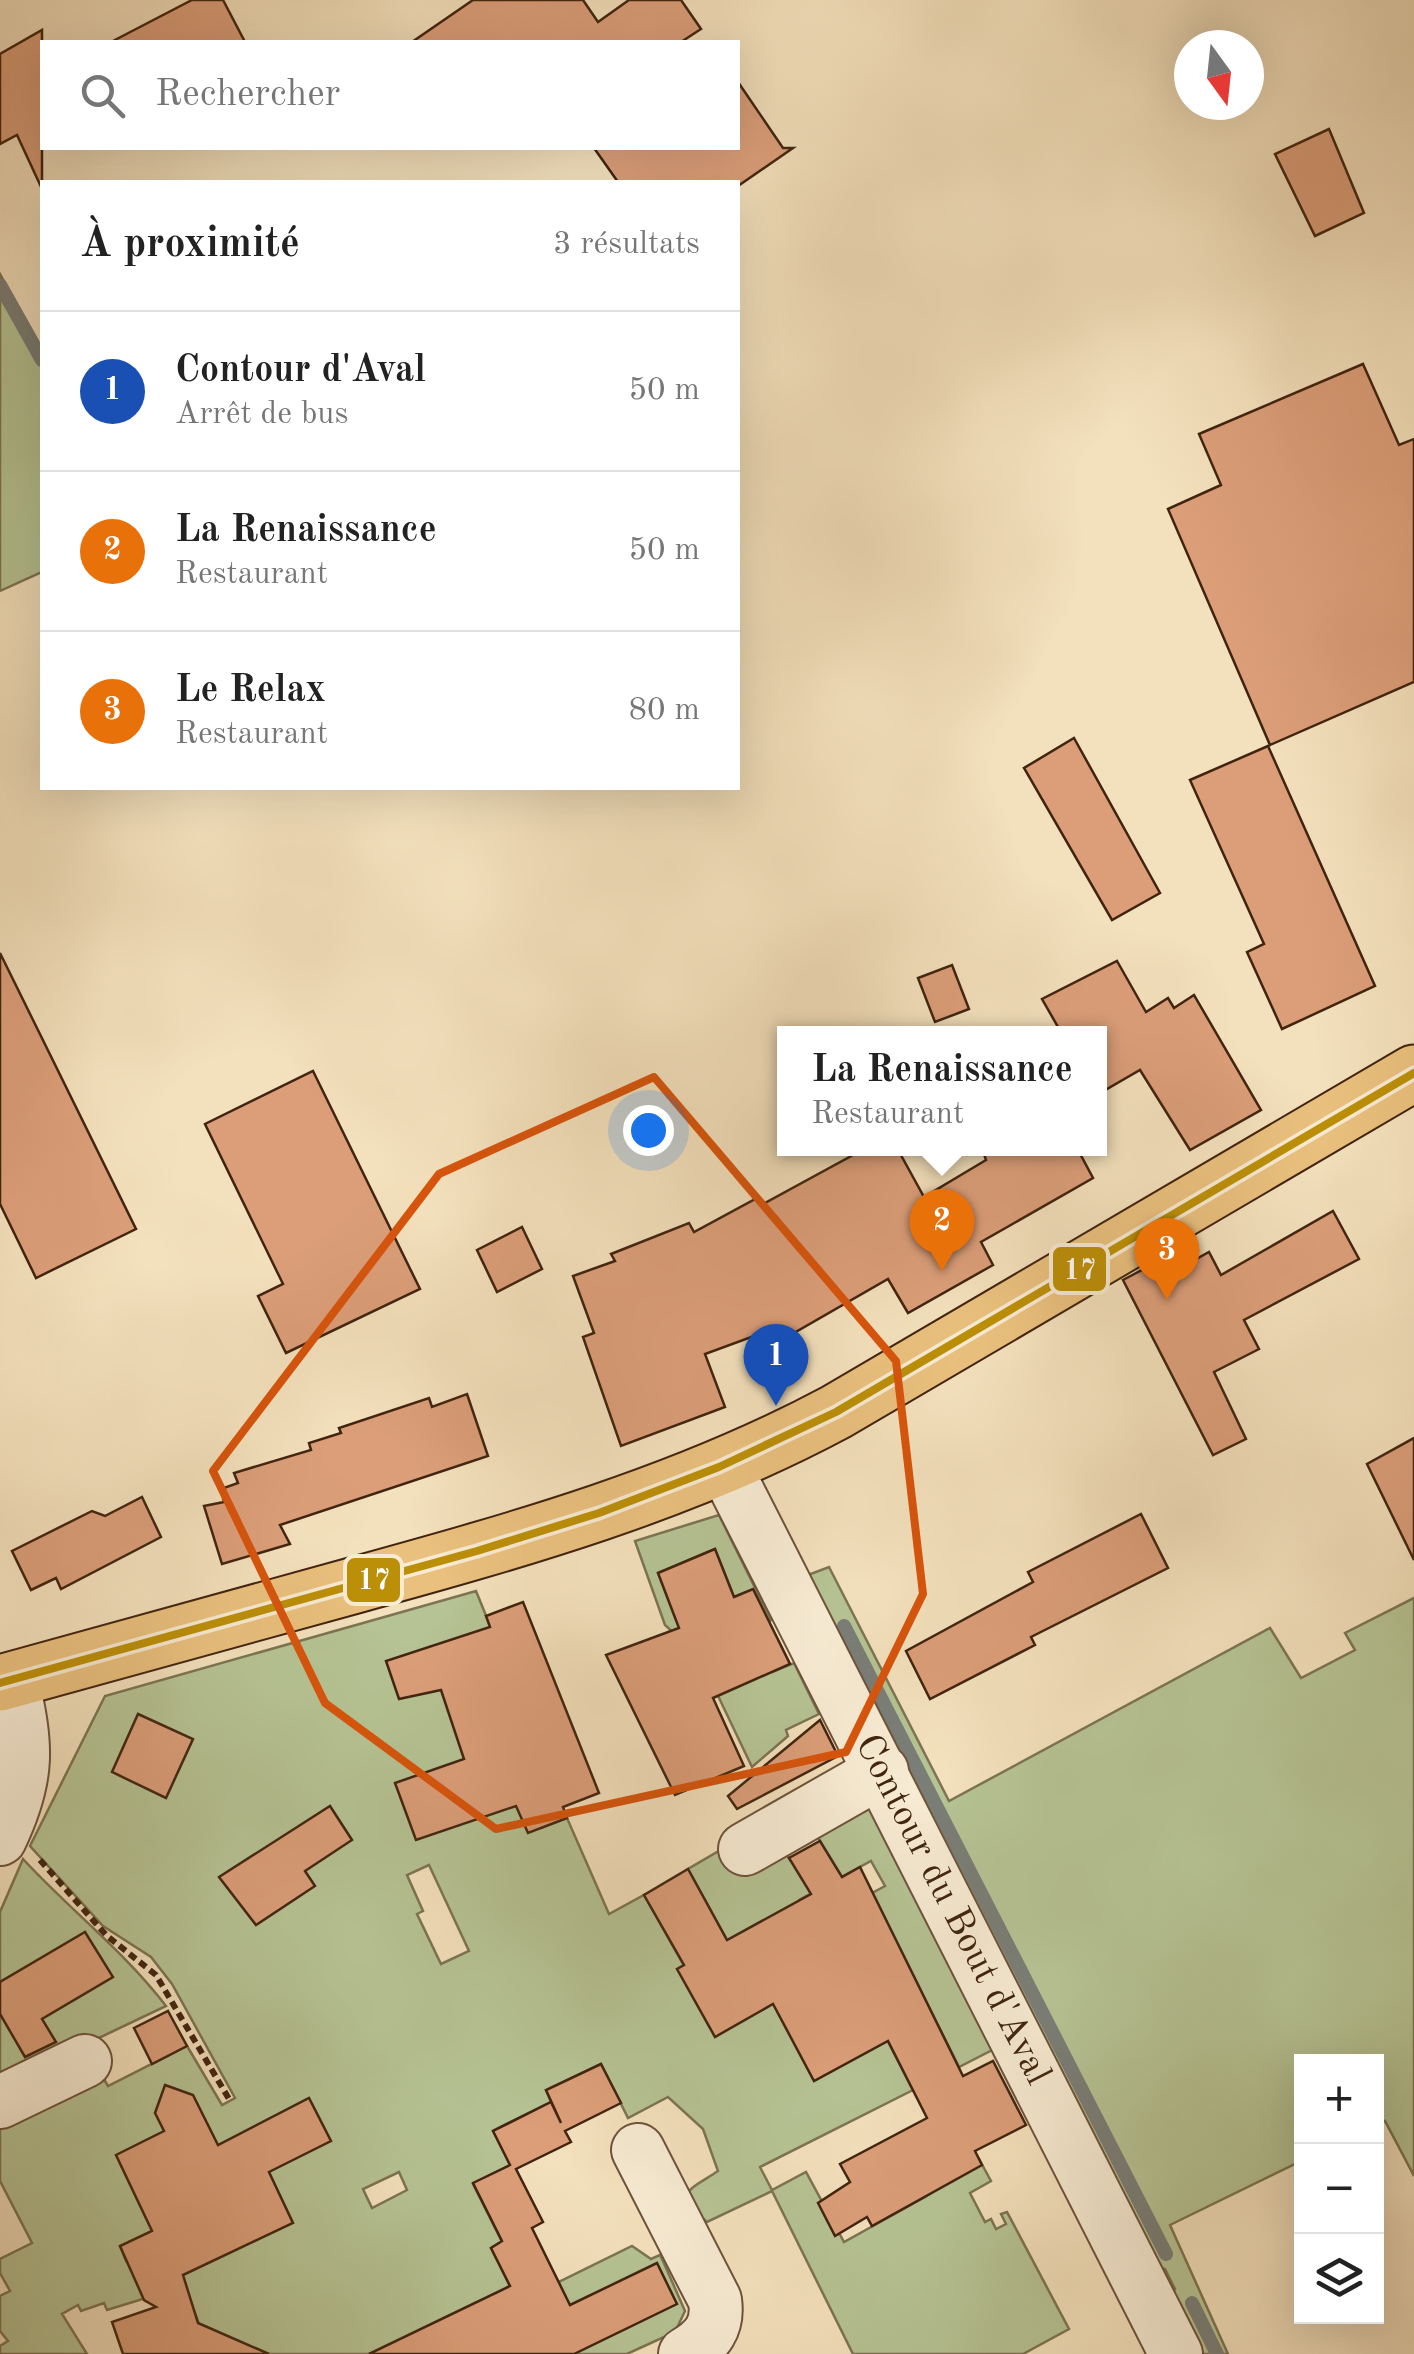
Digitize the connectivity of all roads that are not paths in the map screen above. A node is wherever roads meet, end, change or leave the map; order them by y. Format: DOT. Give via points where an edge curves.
graph roads {
  1 [pos="1414,1073"];
  2 [pos="726,1468"];
  3 [pos="6,1681"];
  4 [pos="882,1772"];
  5 [pos="16,1844"];
  6 [pos="744,1849"];
  7 [pos="84,2062"];
  8 [pos="0,2102"];
  9 [pos="638,2150"];
  10 [pos="685,2354"];
  11 [pos="1176,2354"];
  1 -- 2 [label="main road" via="836,1412"];
  2 -- 3 [label="main road" via="518,1540"];
  2 -- 4 [label="street, Contour du Bout d'Aval"];
  3 -- 5 [label="street" via="25,1736"];
  4 -- 6 [label="street"];
  4 -- 11 [label="street, Contour du Bout d'Aval"];
  7 -- 8 [label="street"];
  9 -- 10 [label="street" via="715,2300 710,2335"];
}
